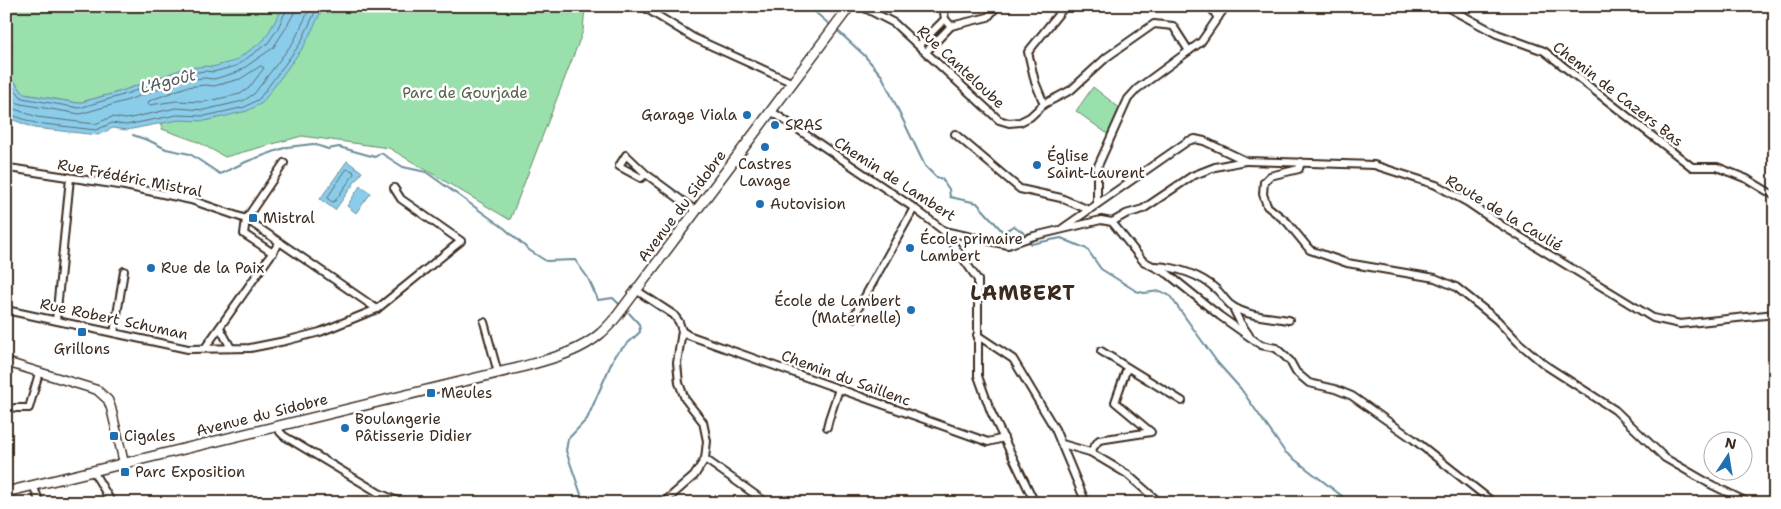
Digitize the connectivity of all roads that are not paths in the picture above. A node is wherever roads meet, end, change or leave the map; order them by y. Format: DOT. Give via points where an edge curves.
graph roads {
  1 [pos="642,6"];
  2 [pos="850,6"];
  3 [pos="861,6"];
  4 [pos="943,6"];
  5 [pos="997,6"];
  6 [pos="1064,6"];
  7 [pos="1210,6"];
  8 [pos="1226,6"];
  9 [pos="1445,6"];
  10 [pos="1218,18"];
  11 [pos="945,19"];
  12 [pos="951,26"];
  13 [pos="919,46"];
  14 [pos="1188,51"];
  15 [pos="926,52"];
  16 [pos="793,84"];
  17 [pos="1044,104"];
  18 [pos="771,112"];
  19 [pos="955,134"];
  20 [pos="1246,161"];
  21 [pos="1301,162"];
  22 [pos="284,163"];
  23 [pos="7,168"];
  24 [pos="646,174"];
  25 [pos="70,178"];
  26 [pos="394,188"];
  27 [pos="1775,196"];
  28 [pos="1097,204"];
  29 [pos="914,208"];
  30 [pos="1089,210"];
  31 [pos="696,211"];
  32 [pos="246,219"];
  33 [pos="1112,222"];
  34 [pos="1060,230"];
  35 [pos="944,231"];
  36 [pos="280,242"];
  37 [pos="273,253"];
  38 [pos="1152,265"];
  39 [pos="124,271"];
  40 [pos="636,290"];
  41 [pos="1232,306"];
  42 [pos="377,309"];
  43 [pos="6,310"];
  44 [pos="1775,314"];
  45 [pos="853,318"];
  46 [pos="56,320"];
  47 [pos="1288,320"];
  48 [pos="484,322"];
  49 [pos="220,328"];
  50 [pos="682,331"];
  51 [pos="114,333"];
  52 [pos="977,336"];
  53 [pos="1254,340"];
  54 [pos="205,348"];
  55 [pos="231,348"];
  56 [pos="1101,351"];
  57 [pos="6,362"];
  58 [pos="1127,368"];
  59 [pos="39,373"];
  60 [pos="498,373"];
  61 [pos="839,389"];
  62 [pos="1182,402"];
  63 [pos="15,408"];
  64 [pos="278,425"];
  65 [pos="827,427"];
  66 [pos="1004,438"];
  67 [pos="1062,444"];
  68 [pos="1090,452"];
  69 [pos="705,459"];
  70 [pos="124,463"];
  71 [pos="93,471"];
  72 [pos="33,485"];
  73 [pos="6,492"];
  74 [pos="764,502"];
  75 [pos="40,503"];
  76 [pos="112,503"];
  77 [pos="402,503"];
  78 [pos="663,503"];
  79 [pos="1035,503"];
  80 [pos="1086,503"];
  81 [pos="1160,503"];
  82 [pos="1494,503"];
  83 [pos="1749,503"];
  1 -- 16 [label="street" via="694,38"];
  2 -- 16 [label="main road, Avenue du Sidobre"];
  3 -- 13 [label="street, Rue Canteloube" via="894,23"];
  4 -- 11 [label="street"];
  5 -- 12 [label="street" via="988,17"];
  6 -- 17 [label="street" via="1028,52"];
  7 -- 10 [label="street"];
  8 -- 10 [label="street"];
  9 -- 27 [label="street, Chemin de Cazers Bas" via="1497,34 1544,51 1692,167 1717,167 1747,179"];
  10 -- 14 [label="street" via="1201,42"];
  11 -- 12 [label="street"];
  11 -- 13 [label="street"];
  12 -- 15 [label="street"];
  13 -- 15 [label="street, Rue Canteloube"];
  14 -- 17 [label="street, Rue Canteloube" via="1173,26 1154,24 1107,57 1071,90"];
  14 -- 28 [label="street" via="1128,99 1097,168"];
  15 -- 17 [label="street, Rue Canteloube" via="999,120 1020,122"];
  16 -- 18 [label="main road, Avenue du Sidobre"];
  18 -- 29 [label="street, Chemin de Lambert"];
  18 -- 31 [label="main road, Avenue du Sidobre"];
  19 -- 30 [label="street" via="1020,189 1061,198"];
  20 -- 21 [label="street, Route de la Caulié"];
  20 -- 28 [label="street, Route de la Caulié" via="1204,141 1188,141"];
  20 -- 33 [label="street" via="1215,167 1192,176 1142,209"];
  21 -- 44 [label="street, Route de la Caulié" via="1374,165 1436,186 1653,318 1680,324"];
  21 -- 83 [label="street" via="1298,169 1270,176 1264,182 1263,194 1267,206 1287,222 1310,250 1347,263 1435,278 1456,287 1545,365 1615,410 1665,458"];
  22 -- 32 [label="street"];
  23 -- 25 [label="street, Rue Frédéric Mistral"];
  24 -- 31 [label="street"];
  25 -- 32 [label="street, Rue Frédéric Mistral" via="191,200"];
  25 -- 46 [label="street"];
  26 -- 42 [label="street, Rue Robert Schuman" via="401,199 461,241"];
  28 -- 30 [label="street, Route de la Caulié"];
  29 -- 35 [label="street, Chemin de Lambert"];
  29 -- 45 [label="street"];
  30 -- 34 [label="street, Route de la Caulié"];
  31 -- 40 [label="main road, Avenue du Sidobre"];
  32 -- 36 [label="street, Rue Frédéric Mistral"];
  32 -- 37 [label="street" via="244,234"];
  33 -- 34 [label="street, Chemin de Lambert" via="1101,220"];
  33 -- 38 [label="street" via="1144,261"];
  34 -- 35 [label="street, Chemin de Lambert" via="1008,245"];
  35 -- 52 [label="street" via="978,280"];
  36 -- 37 [label="street"];
  36 -- 42 [label="street, Rue Frédéric Mistral"];
  37 -- 49 [label="street"];
  38 -- 41 [label="street" via="1169,266 1201,277"];
  38 -- 53 [label="street"];
  39 -- 51 [label="street"];
  40 -- 50 [label="street" via="674,315"];
  40 -- 60 [label="main road, Avenue du Sidobre" via="600,334 578,348"];
  41 -- 47 [label="street" via="1249,314"];
  41 -- 53 [label="street"];
  42 -- 55 [label="street, Rue Robert Schuman" via="285,341"];
  43 -- 46 [label="street, Rue Robert Schuman"];
  46 -- 51 [label="street, Rue Robert Schuman"];
  48 -- 60 [label="street"];
  49 -- 54 [label="street"];
  49 -- 55 [label="street"];
  50 -- 61 [label="street, Chemin du Saillenc"];
  50 -- 69 [label="street" via="677,363 679,383 685,399 703,422 708,441"];
  51 -- 54 [label="street, Rue Robert Schuman" via="188,348"];
  52 -- 66 [label="street" via="978,376"];
  52 -- 67 [label="street" via="1013,359"];
  53 -- 82 [label="street" via="1276,348 1309,383 1352,396"];
  54 -- 55 [label="street, Rue Robert Schuman"];
  56 -- 58 [label="street"];
  57 -- 59 [label="street"];
  58 -- 62 [label="street"];
  58 -- 68 [label="street" via="1115,402 1151,432 1099,440"];
  59 -- 63 [label="street" via="29,408"];
  59 -- 70 [label="street" via="93,388 104,396 111,408"];
  60 -- 64 [label="main road, Avenue du Sidobre"];
  61 -- 65 [label="street"];
  61 -- 66 [label="street, Chemin du Saillenc" via="988,442"];
  64 -- 70 [label="main road, Avenue du Sidobre"];
  64 -- 77 [label="street" via="284,436 379,493"];
  66 -- 79 [label="street"];
  67 -- 68 [label="street"];
  67 -- 80 [label="street"];
  68 -- 81 [label="street" via="1126,474"];
  69 -- 74 [label="street"];
  69 -- 78 [label="street" via="694,476"];
  70 -- 71 [label="main road, Avenue du Sidobre"];
  71 -- 72 [label="main road, Avenue du Sidobre"];
  71 -- 76 [label="street"];
  72 -- 73 [label="main road, Avenue du Sidobre"];
  72 -- 75 [label="street"];
}
